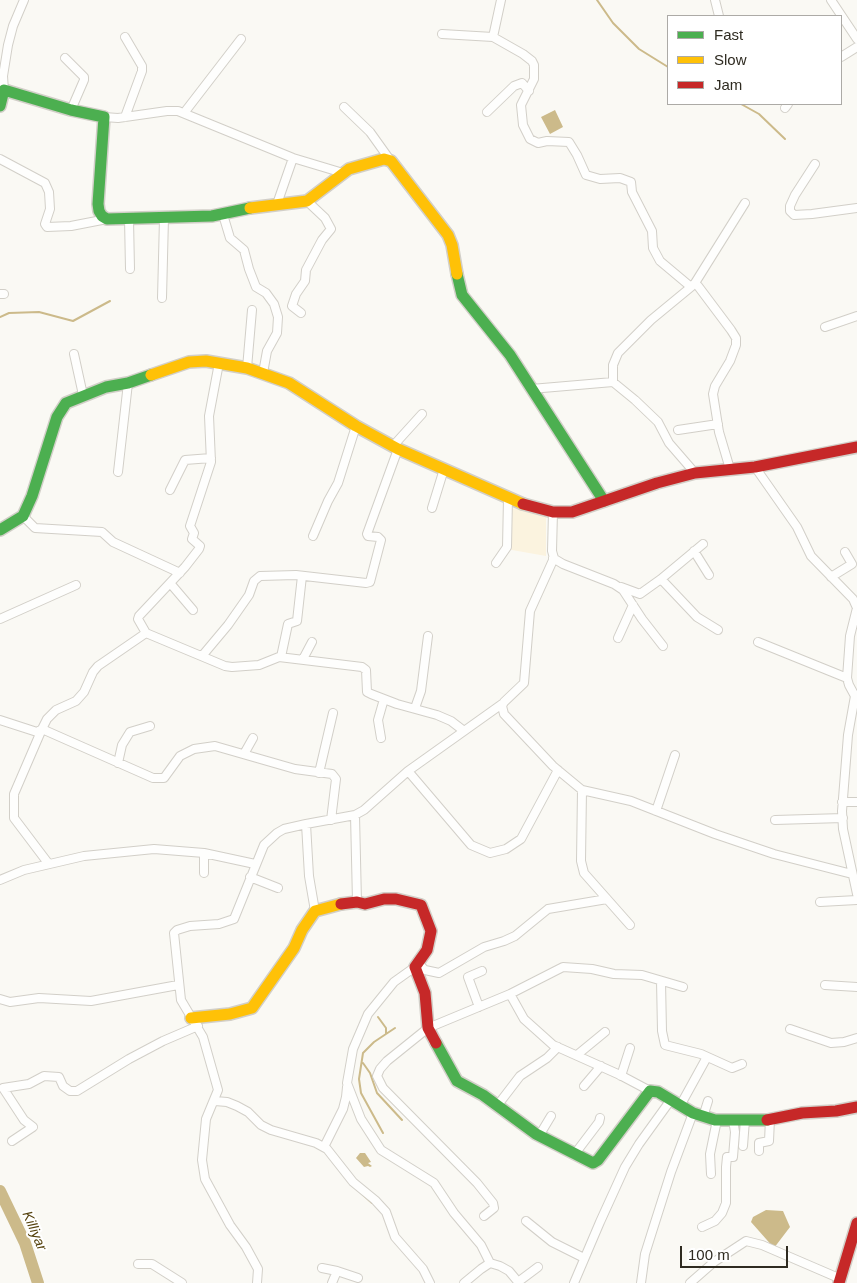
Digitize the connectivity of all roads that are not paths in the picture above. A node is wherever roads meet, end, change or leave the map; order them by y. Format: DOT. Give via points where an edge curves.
graph roads {
  1 [pos="24,0"];
  2 [pos="501,0"];
  3 [pos="715,0"];
  4 [pos="831,0"];
  5 [pos="719,15"];
  6 [pos="841,15"];
  7 [pos="842,16"];
  8 [pos="442,34"];
  9 [pos="125,37"];
  10 [pos="493,37"];
  11 [pos="241,38"];
  12 [pos="857,39"];
  13 [pos="857,47"];
  14 [pos="842,56"];
  15 [pos="65,58"];
  16 [pos="4,90"];
  17 [pos="529,91"];
  18 [pos="0,106"];
  19 [pos="344,107"];
  20 [pos="72,110"];
  21 [pos="487,112"];
  22 [pos="184,114"];
  23 [pos="104,117"];
  24 [pos="125,117"];
  25 [pos="293,158"];
  26 [pos="0,159"];
  27 [pos="391,161"];
  28 [pos="815,164"];
  29 [pos="343,173"];
  30 [pos="307,201"];
  31 [pos="745,203"];
  32 [pos="277,204"];
  33 [pos="857,208"];
  34 [pos="225,214"];
  35 [pos="164,218"];
  36 [pos="107,219"];
  37 [pos="129,219"];
  38 [pos="130,269"];
  39 [pos="693,285"];
  40 [pos="162,298"];
  41 [pos="252,310"];
  42 [pos="301,313"];
  43 [pos="857,316"];
  44 [pos="825,327"];
  45 [pos="74,354"];
  46 [pos="219,363"];
  47 [pos="247,368"];
  48 [pos="263,373"];
  49 [pos="613,382"];
  50 [pos="128,383"];
  51 [pos="531,389"];
  52 [pos="83,394"];
  53 [pos="422,414"];
  54 [pos="718,424"];
  55 [pos="356,426"];
  56 [pos="678,430"];
  57 [pos="857,447"];
  58 [pos="395,448"];
  59 [pos="211,458"];
  60 [pos="756,467"];
  61 [pos="444,469"];
  62 [pos="730,469"];
  63 [pos="118,472"];
  64 [pos="695,473"];
  65 [pos="170,490"];
  66 [pos="508,498"];
  67 [pos="604,502"];
  68 [pos="432,508"];
  69 [pos="553,512"];
  70 [pos="23,516"];
  71 [pos="0,530"];
  72 [pos="313,536"];
  73 [pos="703,544"];
  74 [pos="694,551"];
  75 [pos="845,552"];
  76 [pos="553,558"];
  77 [pos="496,564"];
  78 [pos="180,572"];
  79 [pos="710,575"];
  80 [pos="302,576"];
  81 [pos="831,577"];
  82 [pos="661,579"];
  83 [pos="170,583"];
  84 [pos="76,585"];
  85 [pos="616,585"];
  86 [pos="633,605"];
  87 [pos="857,608"];
  88 [pos="193,610"];
  89 [pos="0,619"];
  90 [pos="718,630"];
  91 [pos="854,630"];
  92 [pos="146,633"];
  93 [pos="428,636"];
  94 [pos="618,638"];
  95 [pos="312,642"];
  96 [pos="758,642"];
  97 [pos="663,646"];
  98 [pos="202,656"];
  99 [pos="281,657"];
  100 [pos="303,660"];
  101 [pos="851,682"];
  102 [pos="384,699"];
  103 [pos="502,704"];
  104 [pos="415,708"];
  105 [pos="333,713"];
  106 [pos="0,720"];
  107 [pos="150,726"];
  108 [pos="42,730"];
  109 [pos="464,731"];
  110 [pos="253,738"];
  111 [pos="381,738"];
  112 [pos="244,754"];
  113 [pos="675,755"];
  114 [pos="118,763"];
  115 [pos="558,770"];
  116 [pos="408,771"];
  117 [pos="319,773"];
  118 [pos="582,790"];
  119 [pos="842,802"];
  120 [pos="857,802"];
  121 [pos="656,811"];
  122 [pos="355,815"];
  123 [pos="843,818"];
  124 [pos="331,820"];
  125 [pos="775,820"];
  126 [pos="306,824"];
  127 [pos="204,853"];
  128 [pos="48,863"];
  129 [pos="255,864"];
  130 [pos="853,868"];
  131 [pos="204,873"];
  132 [pos="250,876"];
  133 [pos="0,880"];
  134 [pos="278,888"];
  135 [pos="857,894"];
  136 [pos="607,899"];
  137 [pos="857,900"];
  138 [pos="357,902"];
  139 [pos="820,902"];
  140 [pos="315,911"];
  141 [pos="630,924"];
  142 [pos="417,965"];
  143 [pos="482,971"];
  144 [pos="661,981"];
  145 [pos="178,985"];
  146 [pos="825,986"];
  147 [pos="683,987"];
  148 [pos="857,987"];
  149 [pos="510,994"];
  150 [pos="0,999"];
  151 [pos="479,1007"];
  152 [pos="195,1022"];
  153 [pos="428,1028"];
  154 [pos="790,1029"];
  155 [pos="605,1032"];
  156 [pos="857,1038"];
  157 [pos="558,1047"];
  158 [pos="630,1048"];
  159 [pos="577,1054"];
  160 [pos="707,1057"];
  161 [pos="742,1064"];
  162 [pos="601,1066"];
  163 [pos="621,1076"];
  164 [pos="347,1083"];
  165 [pos="584,1086"];
  166 [pos="652,1092"];
  167 [pos="215,1100"];
  168 [pos="708,1101"];
  169 [pos="675,1104"];
  170 [pos="497,1106"];
  171 [pos="857,1107"];
  172 [pos="698,1115"];
  173 [pos="551,1116"];
  174 [pos="600,1118"];
  175 [pos="770,1119"];
  176 [pos="717,1120"];
  177 [pos="739,1120"];
  178 [pos="539,1136"];
  179 [pos="12,1141"];
  180 [pos="743,1146"];
  181 [pos="324,1147"];
  182 [pos="759,1151"];
  183 [pos="574,1155"];
  184 [pos="710,1174"];
  185 [pos="484,1216"];
  186 [pos="526,1221"];
  187 [pos="857,1223"];
  188 [pos="702,1227"];
  189 [pos="584,1258"];
  190 [pos="853,1258"];
  191 [pos="138,1264"];
  192 [pos="490,1264"];
  193 [pos="538,1267"];
  194 [pos="322,1268"];
  195 [pos="337,1272"];
  196 [pos="358,1278"];
  197 [pos="840,1281"];
  198 [pos="518,1282"];
  199 [pos="182,1283"];
  200 [pos="257,1283"];
  201 [pos="332,1283"];
  202 [pos="430,1283"];
  203 [pos="464,1283"];
  204 [pos="574,1283"];
  205 [pos="641,1283"];
  206 [pos="690,1283"];
  1 -- 16 [label="street" via="8,45"];
  2 -- 10 [label="street"];
  3 -- 5 [label="street"];
  4 -- 6 [label="street"];
  7 -- 12 [label="street"];
  8 -- 10 [label="street"];
  9 -- 24 [label="street" via="142,71"];
  10 -- 17 [label="street" via="532,61 534,79"];
  11 -- 22 [label="street"];
  13 -- 14 [label="street"];
  15 -- 20 [label="street" via="84,77"];
  16 -- 18 [label="street"];
  16 -- 20 [label="street"];
  17 -- 21 [label="street" via="522,83 514,86"];
  17 -- 39 [label="street" via="521,108 523,125 530,139 538,143 569,142 586,175 631,182 632,192 652,231 653,248 660,261"];
  19 -- 27 [label="street" via="370,132"];
  20 -- 23 [label="street"];
  22 -- 24 [label="street" via="167,111"];
  22 -- 25 [label="street"];
  23 -- 24 [label="street"];
  23 -- 36 [label="street" via="98,204 102,216"];
  25 -- 29 [label="street"];
  25 -- 32 [label="street"];
  26 -- 36 [label="street" via="45,182 50,208 47,227"];
  27 -- 29 [label="street" via="380,160"];
  27 -- 51 [label="street" via="448,235 462,295 510,356"];
  28 -- 33 [label="street" via="795,195 790,211 812,214"];
  29 -- 30 [label="street"];
  30 -- 32 [label="street"];
  30 -- 42 [label="street" via="331,229 314,254 306,270 305,281 296,294 292,306"];
  31 -- 39 [label="street"];
  32 -- 34 [label="street"];
  34 -- 35 [label="street"];
  34 -- 48 [label="street" via="230,238 244,250 256,287 270,298 278,317 277,334 267,351"];
  35 -- 37 [label="street"];
  35 -- 40 [label="street"];
  36 -- 37 [label="street"];
  37 -- 38 [label="street"];
  39 -- 49 [label="street" via="618,353"];
  39 -- 54 [label="street" via="710,299 736,338 730,361 713,394"];
  41 -- 47 [label="street"];
  43 -- 44 [label="street"];
  45 -- 52 [label="street"];
  46 -- 47 [label="street"];
  46 -- 50 [label="street" via="190,362"];
  46 -- 59 [label="street" via="209,416"];
  47 -- 48 [label="street"];
  48 -- 55 [label="street" via="289,383"];
  49 -- 51 [label="street"];
  49 -- 64 [label="street" via="658,422 669,442"];
  50 -- 52 [label="street"];
  50 -- 63 [label="street"];
  51 -- 67 [label="street"];
  52 -- 70 [label="street" via="66,403 57,417"];
  53 -- 58 [label="street"];
  54 -- 56 [label="street"];
  54 -- 62 [label="street"];
  55 -- 58 [label="street"];
  55 -- 72 [label="street" via="338,483"];
  57 -- 60 [label="street"];
  58 -- 61 [label="street"];
  58 -- 80 [label="street" via="367,534 381,540 370,582"];
  59 -- 65 [label="street" via="185,460"];
  59 -- 78 [label="street" via="190,526 194,533 192,539 200,548"];
  60 -- 62 [label="street"];
  60 -- 81 [label="street" via="797,527 811,556"];
  61 -- 66 [label="street"];
  61 -- 68 [label="street"];
  62 -- 64 [label="street"];
  64 -- 67 [label="street"];
  66 -- 69 [label="street"];
  66 -- 77 [label="street" via="507,547"];
  67 -- 69 [label="street" via="572,512"];
  69 -- 76 [label="street"];
  70 -- 71 [label="street"];
  70 -- 78 [label="street" via="35,528 102,532 113,542"];
  73 -- 74 [label="street"];
  74 -- 79 [label="street"];
  74 -- 82 [label="street"];
  75 -- 81 [label="street" via="852,564"];
  76 -- 85 [label="street"];
  76 -- 103 [label="street" via="530,611 524,683"];
  78 -- 83 [label="street"];
  80 -- 98 [label="street" via="260,576 256,579 228,625"];
  80 -- 99 [label="street" via="297,620 288,624"];
  81 -- 87 [label="street" via="853,599"];
  82 -- 85 [label="street" via="640,594"];
  82 -- 90 [label="street" via="697,617"];
  83 -- 88 [label="street"];
  83 -- 92 [label="street" via="138,618"];
  84 -- 89 [label="street"];
  85 -- 86 [label="street"];
  86 -- 94 [label="street"];
  86 -- 97 [label="street"];
  87 -- 91 [label="street"];
  91 -- 101 [label="street"];
  92 -- 98 [label="street"];
  92 -- 108 [label="street" via="98,666 84,692 76,701 56,710"];
  93 -- 104 [label="street" via="421,691"];
  95 -- 100 [label="street"];
  96 -- 101 [label="street"];
  98 -- 99 [label="street" via="225,666 237,667 259,665"];
  99 -- 100 [label="street"];
  100 -- 102 [label="street" via="362,667 366,670 367,692"];
  101 -- 119 [label="street" via="855,696"];
  102 -- 104 [label="street"];
  102 -- 111 [label="street" via="378,720"];
  103 -- 109 [label="street"];
  103 -- 115 [label="street" via="507,718"];
  104 -- 109 [label="street" via="437,714"];
  105 -- 117 [label="street"];
  106 -- 108 [label="street" via="34,732"];
  107 -- 114 [label="street" via="130,732 122,745"];
  108 -- 114 [label="street"];
  108 -- 128 [label="street" via="14,794 14,818"];
  109 -- 116 [label="street"];
  110 -- 112 [label="street"];
  112 -- 114 [label="street" via="214,746 194,749 180,756 164,778 153,778"];
  112 -- 117 [label="street"];
  113 -- 121 [label="street"];
  115 -- 116 [label="street" via="521,839 506,849 490,853 471,845"];
  115 -- 118 [label="street"];
  116 -- 122 [label="street"];
  117 -- 124 [label="street" via="336,777"];
  118 -- 121 [label="street" via="631,801"];
  118 -- 136 [label="street" via="582,866 584,873"];
  119 -- 120 [label="street"];
  119 -- 123 [label="street"];
  121 -- 130 [label="street" via="774,854"];
  122 -- 124 [label="street"];
  122 -- 138 [label="street"];
  123 -- 125 [label="street"];
  123 -- 130 [label="street"];
  124 -- 126 [label="street"];
  126 -- 129 [label="street" via="278,833 264,846"];
  126 -- 140 [label="street"];
  127 -- 128 [label="street" via="154,849"];
  127 -- 129 [label="street"];
  127 -- 131 [label="street"];
  128 -- 133 [label="street"];
  129 -- 132 [label="street"];
  130 -- 135 [label="street"];
  132 -- 134 [label="street"];
  132 -- 145 [label="street" via="234,919 174,932"];
  136 -- 141 [label="street"];
  136 -- 142 [label="street" via="548,909 515,936 484,947 439,973"];
  137 -- 139 [label="street"];
  138 -- 140 [label="street"];
  138 -- 142 [label="street" via="365,904 384,899 421,905 431,931 427,950"];
  140 -- 152 [label="street" via="294,948 252,1008"];
  142 -- 153 [label="street" via="425,992"];
  142 -- 164 [label="street" via="394,982 368,1014 353,1049"];
  143 -- 151 [label="street" via="468,977"];
  144 -- 147 [label="street"];
  144 -- 149 [label="street" via="642,975 563,967"];
  144 -- 160 [label="street" via="665,1045"];
  145 -- 150 [label="street" via="91,1001 39,998 10,1002"];
  145 -- 152 [label="street" via="180,1000"];
  146 -- 148 [label="street"];
  149 -- 151 [label="street"];
  149 -- 157 [label="street" via="524,1019"];
  151 -- 153 [label="street"];
  152 -- 167 [label="street" via="216,1078 218,1090"];
  152 -- 179 [label="street" via="77,1092 63,1086 59,1077 44,1076 29,1084 3,1088 24,1120 33,1127"];
  153 -- 170 [label="street" via="457,1081"];
  153 -- 185 [label="street" via="387,1061 377,1076 383,1088 493,1203 494,1208"];
  154 -- 156 [label="street" via="831,1043"];
  155 -- 159 [label="street"];
  157 -- 159 [label="street"];
  157 -- 170 [label="street" via="520,1076"];
  158 -- 163 [label="street"];
  159 -- 162 [label="street"];
  160 -- 161 [label="street" via="732,1068"];
  160 -- 169 [label="street"];
  162 -- 163 [label="street"];
  162 -- 165 [label="street"];
  163 -- 166 [label="street"];
  164 -- 181 [label="street" via="343,1109"];
  164 -- 192 [label="street" via="361,1119 381,1150 434,1183 481,1245"];
  166 -- 169 [label="street" via="658,1092"];
  166 -- 183 [label="street" via="645,1096 596,1162"];
  167 -- 181 [label="street" via="248,1112 261,1126"];
  167 -- 200 [label="street" via="206,1119 202,1160 205,1179 258,1269"];
  168 -- 172 [label="street"];
  169 -- 172 [label="street"];
  169 -- 189 [label="street" via="656,1119 625,1167"];
  170 -- 178 [label="street"];
  171 -- 175 [label="street"];
  172 -- 176 [label="street"];
  172 -- 205 [label="street" via="671,1172 645,1254"];
  173 -- 178 [label="street"];
  174 -- 183 [label="street"];
  175 -- 177 [label="street"];
  175 -- 182 [label="street" via="769,1142 759,1143"];
  176 -- 177 [label="street"];
  176 -- 184 [label="street" via="710,1154"];
  177 -- 180 [label="street"];
  177 -- 188 [label="street" via="733,1156 727,1157 726,1202 715,1221"];
  178 -- 183 [label="street"];
  181 -- 202 [label="street" via="353,1182 386,1212 395,1237 424,1269"];
  186 -- 189 [label="street" via="552,1242"];
  187 -- 190 [label="street"];
  189 -- 204 [label="street"];
  190 -- 197 [label="street"];
  191 -- 199 [label="street" via="152,1264"];
  192 -- 198 [label="street" via="500,1266"];
  192 -- 203 [label="street"];
  193 -- 198 [label="street"];
  194 -- 195 [label="street"];
  195 -- 196 [label="street"];
  195 -- 201 [label="street"];
  197 -- 206 [label="street" via="762,1245 746,1242 714,1262"];
}
